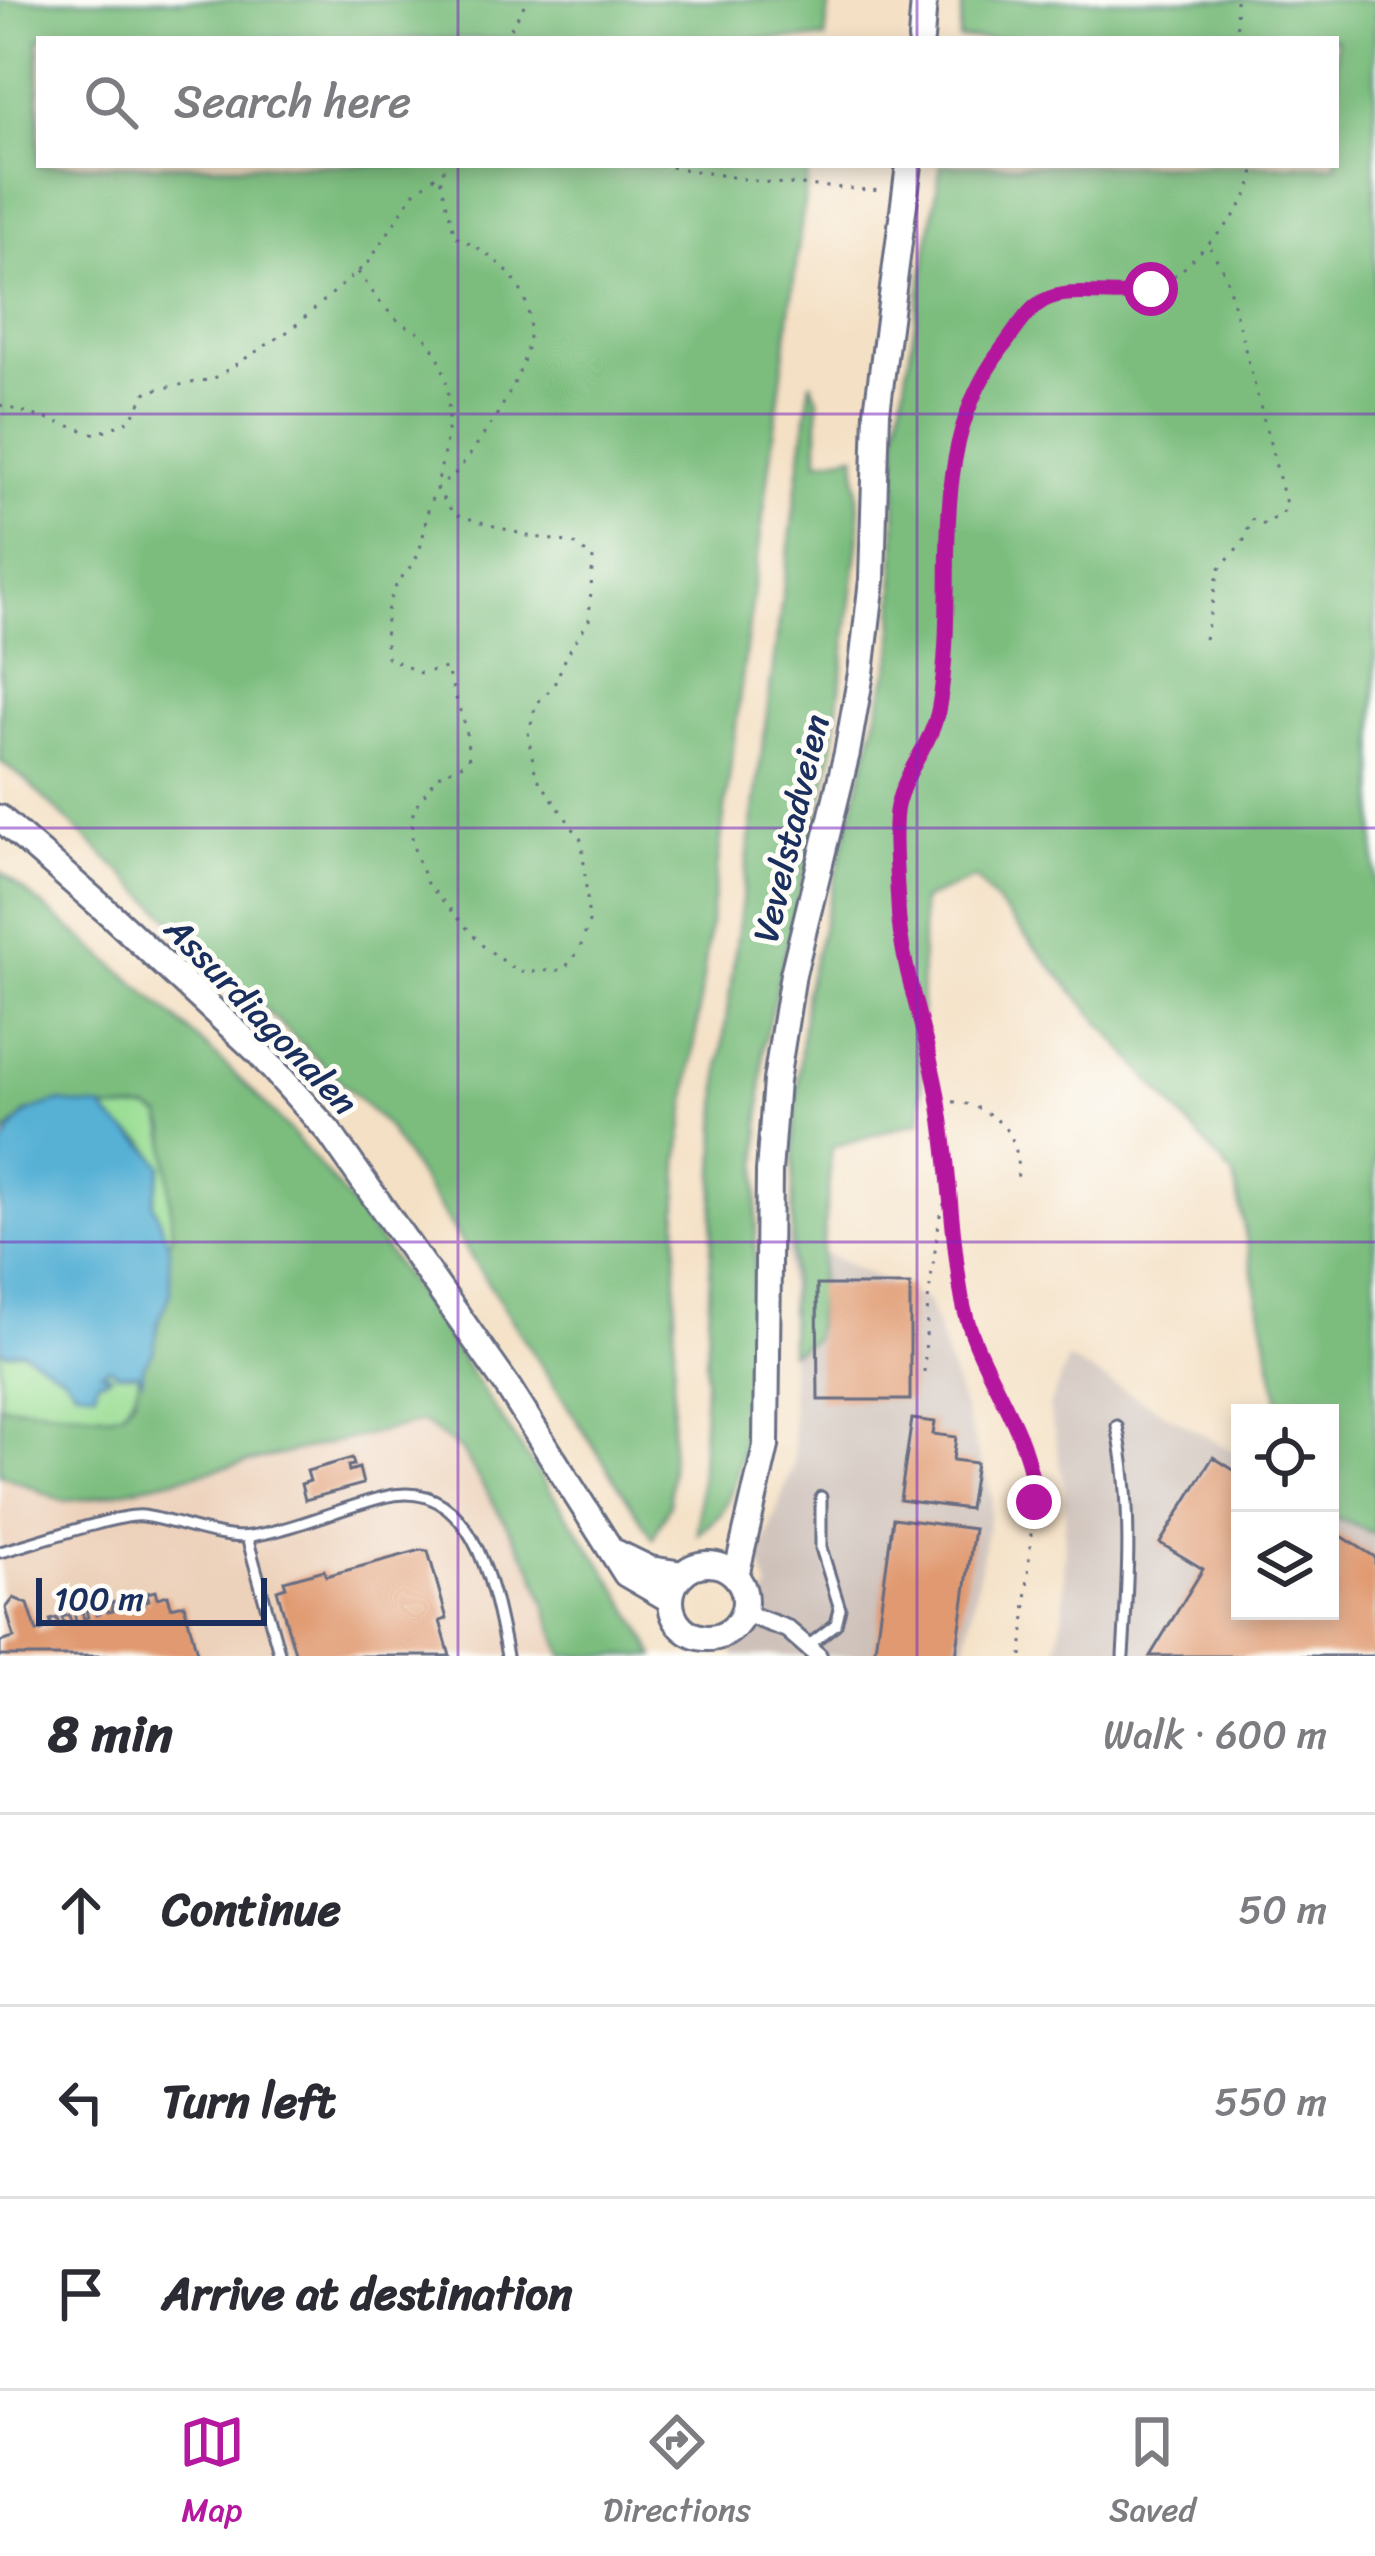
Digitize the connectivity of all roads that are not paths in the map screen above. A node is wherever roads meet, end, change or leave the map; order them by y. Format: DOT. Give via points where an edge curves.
graph roads {
  1 [pos="924,0"];
  2 [pos="921,36"];
  3 [pos="909,168"];
  4 [pos="0,818"];
  5 [pos="1117,1426"];
  6 [pos="821,1496"];
  7 [pos="751,1506"];
  8 [pos="247,1538"];
  9 [pos="614,1551"];
  10 [pos="0,1552"];
  11 [pos="694,1569"];
  12 [pos="736,1576"];
  13 [pos="671,1600"];
  14 [pos="744,1613"];
  15 [pos="686,1630"];
  16 [pos="714,1646"];
  17 [pos="813,1651"];
  18 [pos="280,1656"];
  19 [pos="508,1656"];
  20 [pos="688,1656"];
  21 [pos="1124,1656"];
  1 -- 2 [label="main road"];
  3 -- 7 [label="main road, Vevelstadveien" via="877,412 861,673 776,1081 767,1429"];
  4 -- 9 [label="main road, Assurdiagonalen" via="258,1052 329,1132"];
  5 -- 21 [label="lane" via="1126,1472"];
  6 -- 17 [label="lane" via="820,1548 840,1609"];
  7 -- 11 [label="main road, Vevelstadveien"];
  7 -- 12 [label="main road, Vevelstadveien"];
  8 -- 10 [label="lane" via="136,1515"];
  8 -- 18 [label="lane"];
  8 -- 19 [label="lane" via="388,1496 439,1499 483,1561"];
  9 -- 11 [label="main road" via="650,1569"];
  9 -- 13 [label="main road" via="626,1574"];
  11 -- 12 [label="main road" via="722,1566"];
  11 -- 13 [label="main road, Vevelstadveien"];
  12 -- 14 [label="main road, Vevelstadveien"];
  13 -- 15 [label="main road"];
  14 -- 16 [label="main road"];
  14 -- 17 [label="street" via="788,1629"];
  15 -- 16 [label="main road"];
  15 -- 20 [label="main road"];
}
